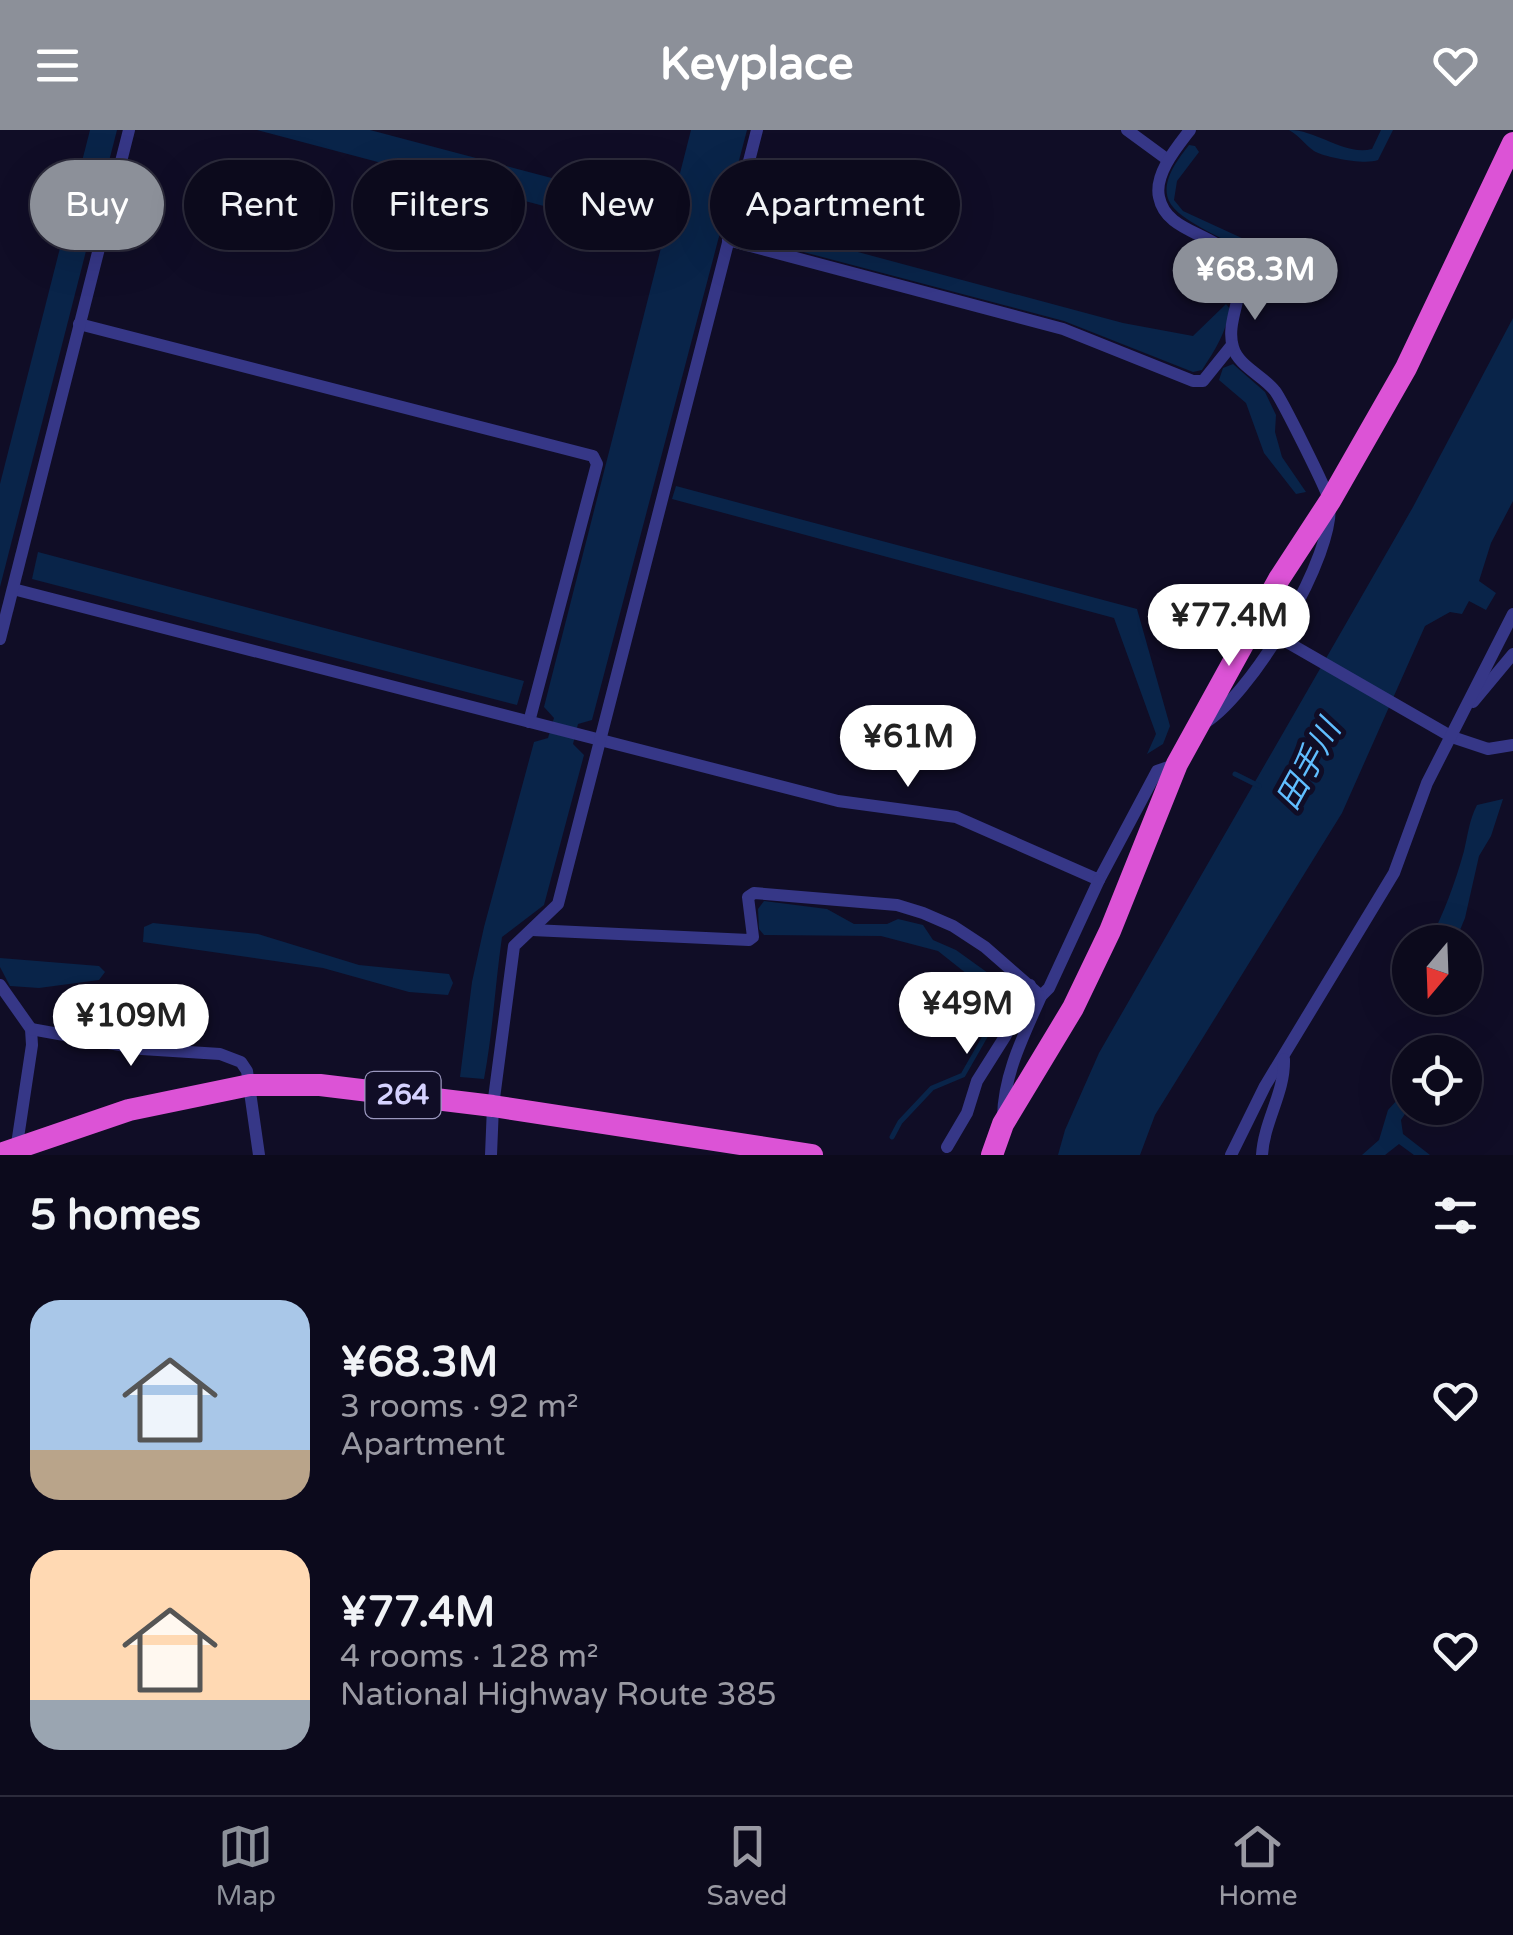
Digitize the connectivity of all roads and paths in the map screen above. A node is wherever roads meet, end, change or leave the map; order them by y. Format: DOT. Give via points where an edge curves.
graph roads {
  1 [pos="129,130"];
  2 [pos="757,130"];
  3 [pos="1128,130"];
  4 [pos="1190,130"];
  5 [pos="1513,143"];
  6 [pos="749,160"];
  7 [pos="1168,160"];
  8 [pos="725,250"];
  9 [pos="766,250"];
  10 [pos="79,324"];
  11 [pos="1232,344"];
  12 [pos="1330,500"];
  13 [pos="13,588"];
  14 [pos="1513,614"];
  15 [pos="1280,638"];
  16 [pos="0,640"];
  17 [pos="1513,654"];
  18 [pos="1465,712"];
  19 [pos="529,722"];
  20 [pos="1198,726"];
  21 [pos="1446,734"];
  22 [pos="598,741"];
  23 [pos="1513,745"];
  24 [pos="1177,764"];
  25 [pos="1100,880"];
  26 [pos="532,930"];
  27 [pos="0,985"];
  28 [pos="1030,985"];
  29 [pos="1041,996"];
  30 [pos="31,1030"];
  31 [pos="1284,1058"];
  32 [pos="250,1085"];
  33 [pos="492,1106"];
  34 [pos="1003,1124"];
  35 [pos="947,1147"];
  36 [pos="10,1153"];
  37 [pos="259,1155"];
  38 [pos="491,1155"];
  39 [pos="812,1155"];
  40 [pos="992,1155"];
  41 [pos="1232,1155"];
  42 [pos="1262,1155"];
  1 -- 10 [label="street"];
  2 -- 6 [label="street"];
  3 -- 7 [label="street"];
  4 -- 7 [label="street"];
  5 -- 12 [label="highway" via="1406,368"];
  7 -- 11 [label="street" via="1158,191 1168,216 1222,246 1240,274"];
  8 -- 22 [label="street"];
  9 -- 11 [label="street" via="1063,329 1193,381 1202,381"];
  10 -- 13 [label="street"];
  10 -- 19 [label="street" via="593,456"];
  11 -- 12 [label="street" via="1275,390"];
  12 -- 15 [label="street" via="1322,548"];
  12 -- 20 [label="highway"];
  13 -- 16 [label="street"];
  13 -- 19 [label="street"];
  14 -- 18 [label="street"];
  15 -- 20 [label="street" via="1217,717"];
  15 -- 21 [label="street"];
  17 -- 18 [label="street"];
  18 -- 21 [label="street"];
  19 -- 22 [label="street"];
  20 -- 24 [label="highway"];
  21 -- 23 [label="street" via="1488,749"];
  21 -- 31 [label="street" via="1394,873"];
  22 -- 25 [label="street" via="838,801 956,816"];
  22 -- 26 [label="street" via="558,904"];
  24 -- 25 [label="street" via="1157,772"];
  24 -- 34 [label="highway" via="1110,931"];
  25 -- 29 [label="street"];
  26 -- 28 [label="street" via="750,940 748,896 754,893 897,904 953,926"];
  26 -- 33 [label="street" via="514,946"];
  27 -- 30 [label="street"];
  28 -- 29 [label="street"];
  28 -- 35 [label="street"];
  29 -- 34 [label="street" via="1013,1061"];
  30 -- 32 [label="street" via="142,1050 220,1054 241,1062"];
  30 -- 36 [label="street"];
  31 -- 41 [label="street"];
  31 -- 42 [label="street"];
  32 -- 33 [label="highway, 264" via="320,1085"];
  32 -- 36 [label="highway, 264" via="129,1110"];
  32 -- 37 [label="street"];
  33 -- 38 [label="street"];
  33 -- 39 [label="highway, 264"];
  34 -- 40 [label="highway"];
}
